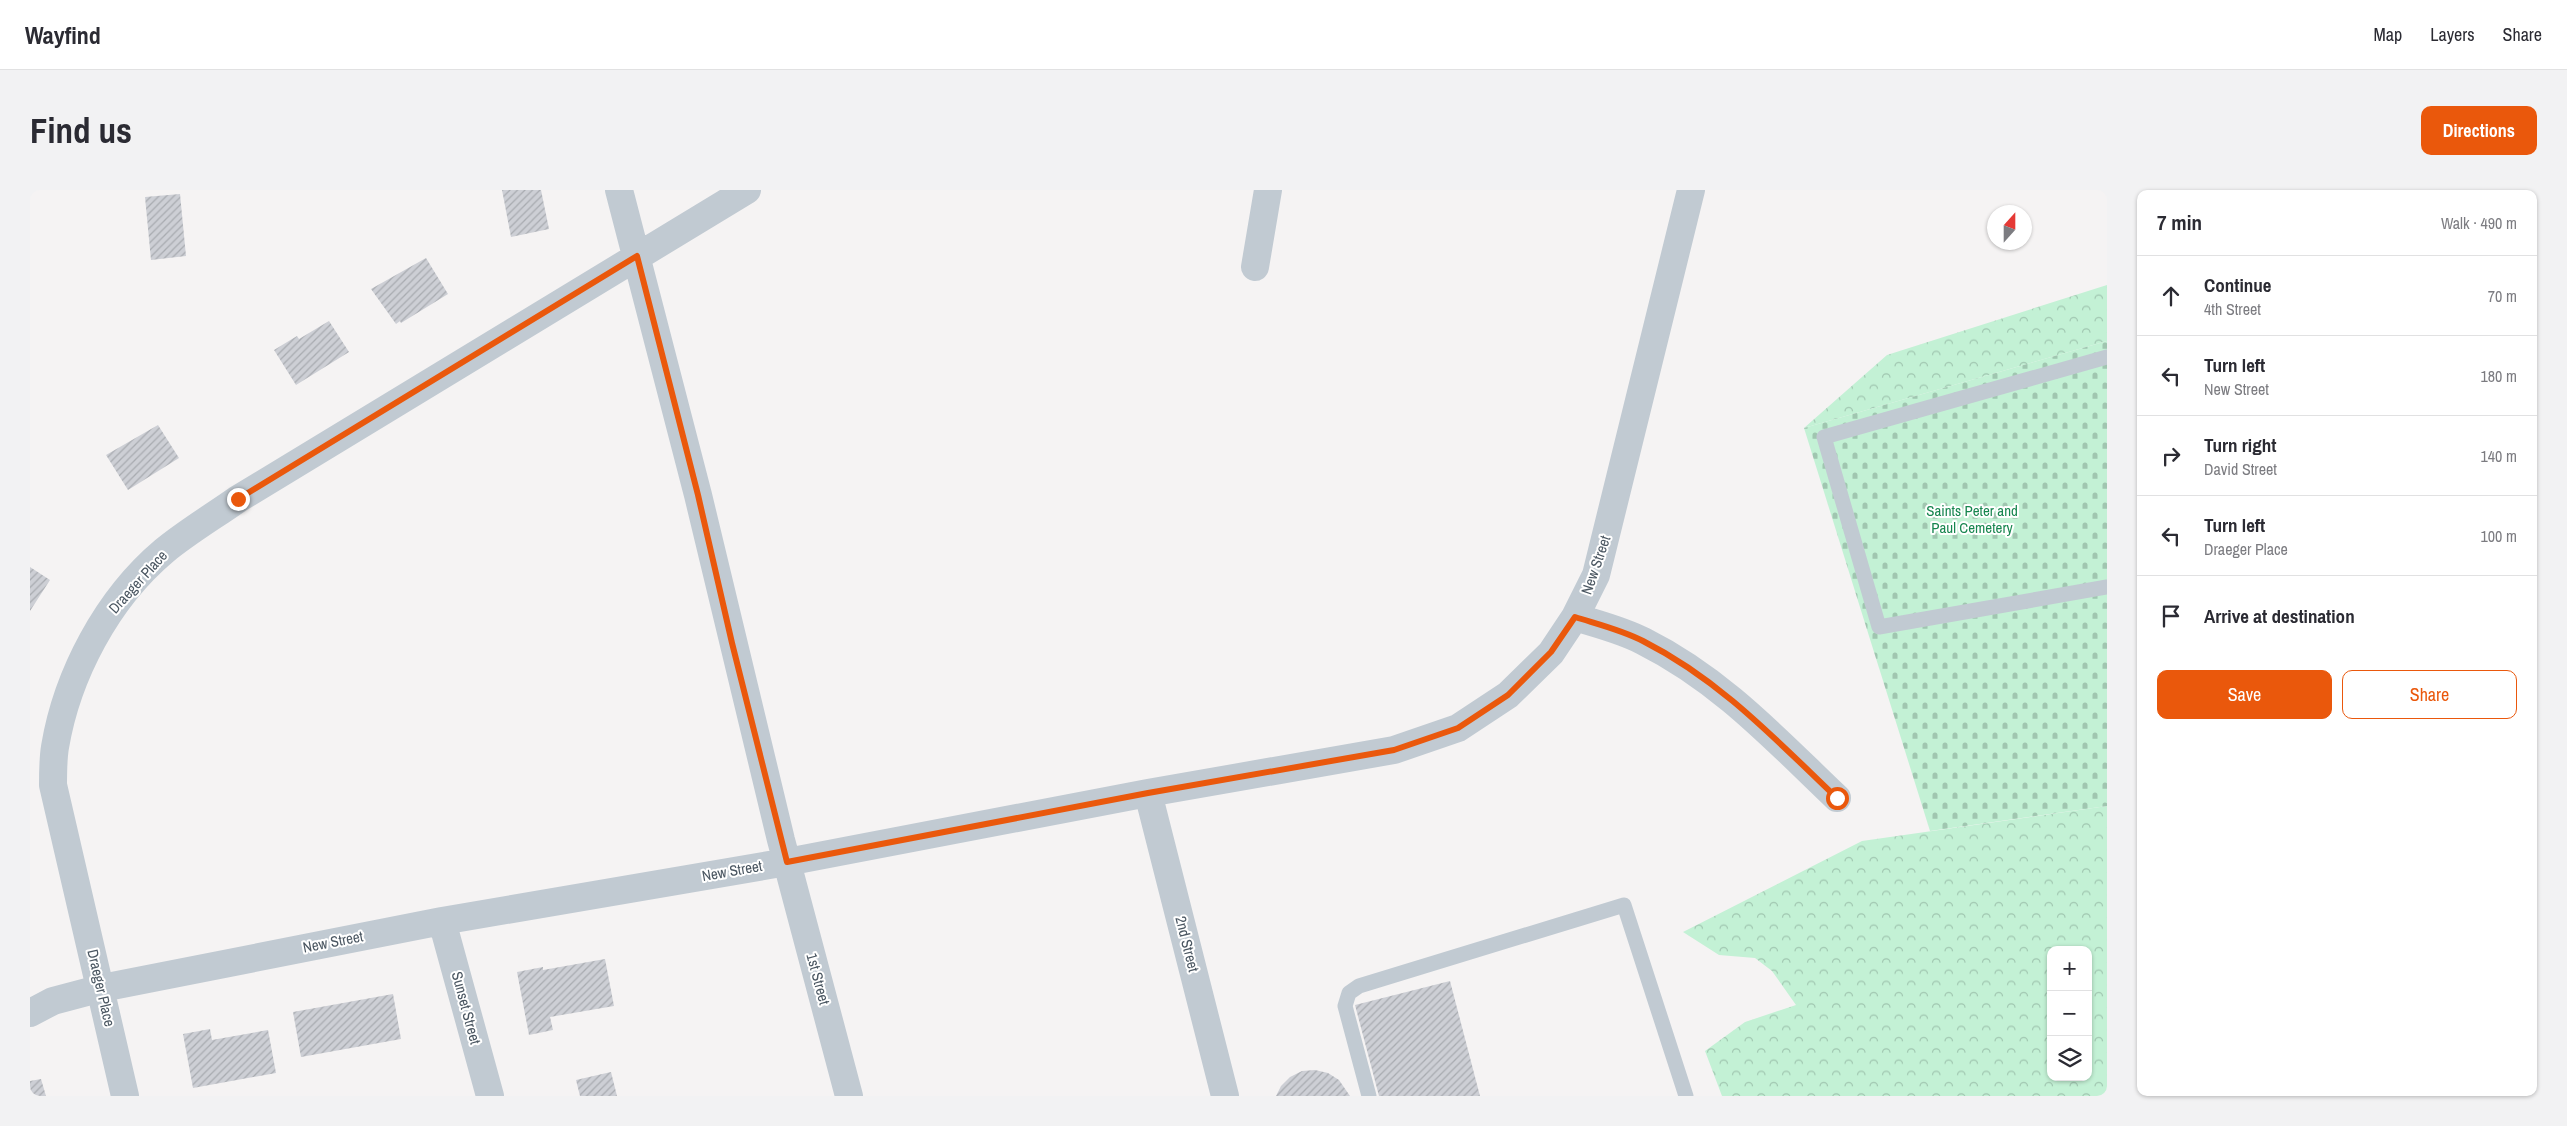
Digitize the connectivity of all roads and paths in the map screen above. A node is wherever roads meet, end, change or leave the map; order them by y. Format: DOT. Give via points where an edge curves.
graph roads {
  1 [pos="619,190"];
  2 [pos="747,190"];
  3 [pos="1268,190"];
  4 [pos="1691,190"];
  5 [pos="637,256"];
  6 [pos="1255,267"];
  7 [pos="2107,357"];
  8 [pos="2107,587"];
  9 [pos="1575,617"];
  10 [pos="1148,793"];
  11 [pos="1837,798"];
  12 [pos="787,862"];
  13 [pos="442,921"];
  14 [pos="102,988"];
  15 [pos="30,1013"];
  16 [pos="126,1096"];
  17 [pos="490,1096"];
  18 [pos="848,1096"];
  19 [pos="1225,1096"];
  20 [pos="1369,1096"];
  21 [pos="1686,1096"];
  1 -- 5 [label="street, 1st Street"];
  2 -- 5 [label="street, Draeger Place"];
  3 -- 6 [label="street"];
  4 -- 9 [label="street, New Street" via="1605,542 1596,575"];
  5 -- 12 [label="street, 1st Street"];
  5 -- 14 [label="street, Draeger Place" via="238,499 164,551 130,585 104,619 80,668 62,717 54,748 52,785"];
  7 -- 8 [label="lane" via="1824,437 1879,627"];
  9 -- 10 [label="street, New Street" via="1551,652 1508,695 1484,713 1441,735 1394,750"];
  9 -- 11 [label="street" via="1641,639 1689,666 1722,690"];
  10 -- 12 [label="street, New Street"];
  10 -- 19 [label="street, 2nd Street"];
  12 -- 13 [label="street, New Street"];
  12 -- 18 [label="street, 1st Street"];
  13 -- 14 [label="street, New Street"];
  13 -- 17 [label="street, Sunset Street"];
  14 -- 15 [label="street, New Street" via="54,1001"];
  14 -- 16 [label="street, Draeger Place"];
  20 -- 21 [label="lane" via="1345,1006 1349,993 1360,986 1624,905"];
}
